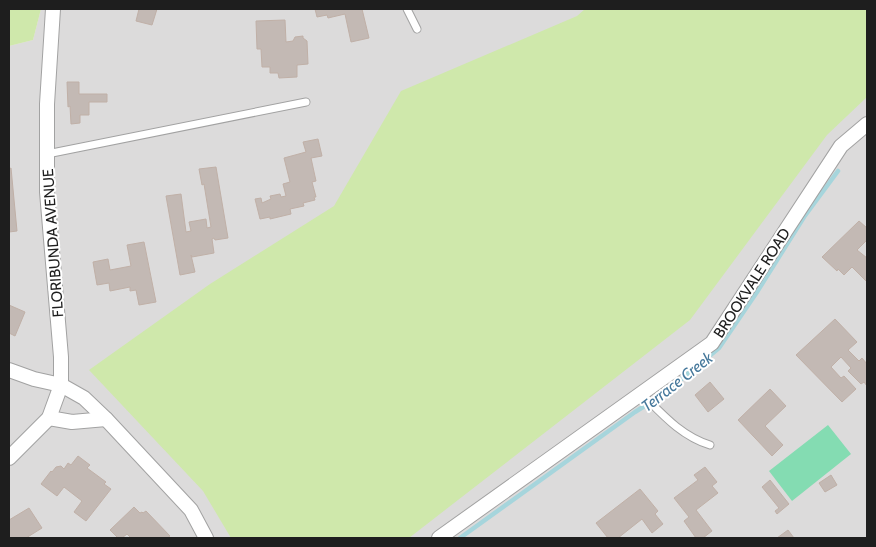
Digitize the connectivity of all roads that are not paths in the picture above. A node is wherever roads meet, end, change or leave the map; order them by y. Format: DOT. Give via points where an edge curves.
graph roads {
  1 [pos="53,9"];
  2 [pos="407,9"];
  3 [pos="416,29"];
  4 [pos="306,102"];
  5 [pos="867,124"];
  6 [pos="47,154"];
  7 [pos="9,370"];
  8 [pos="61,385"];
  9 [pos="642,394"];
  10 [pos="49,418"];
  11 [pos="106,419"];
  12 [pos="710,446"];
  13 [pos="9,458"];
  14 [pos="206,538"];
  15 [pos="439,538"];
  1 -- 6 [label="street, FLORIBUNDA AVENUE"];
  2 -- 3 [label="lane"];
  4 -- 6 [label="lane"];
  5 -- 9 [label="street, BROOKVALE ROAD" via="840,146 712,343"];
  6 -- 8 [label="street, FLORIBUNDA AVENUE" via="47,192 62,358"];
  7 -- 8 [label="street"];
  8 -- 10 [label="street, FLORIBUNDA AVENUE"];
  8 -- 11 [label="street" via="84,398"];
  9 -- 12 [label="lane" via="686,435"];
  9 -- 15 [label="street, BROOKVALE ROAD"];
  10 -- 11 [label="street" via="72,422"];
  10 -- 13 [label="street, FLORIBUNDA AVENUE"];
  11 -- 14 [label="street" via="191,510"];
}
